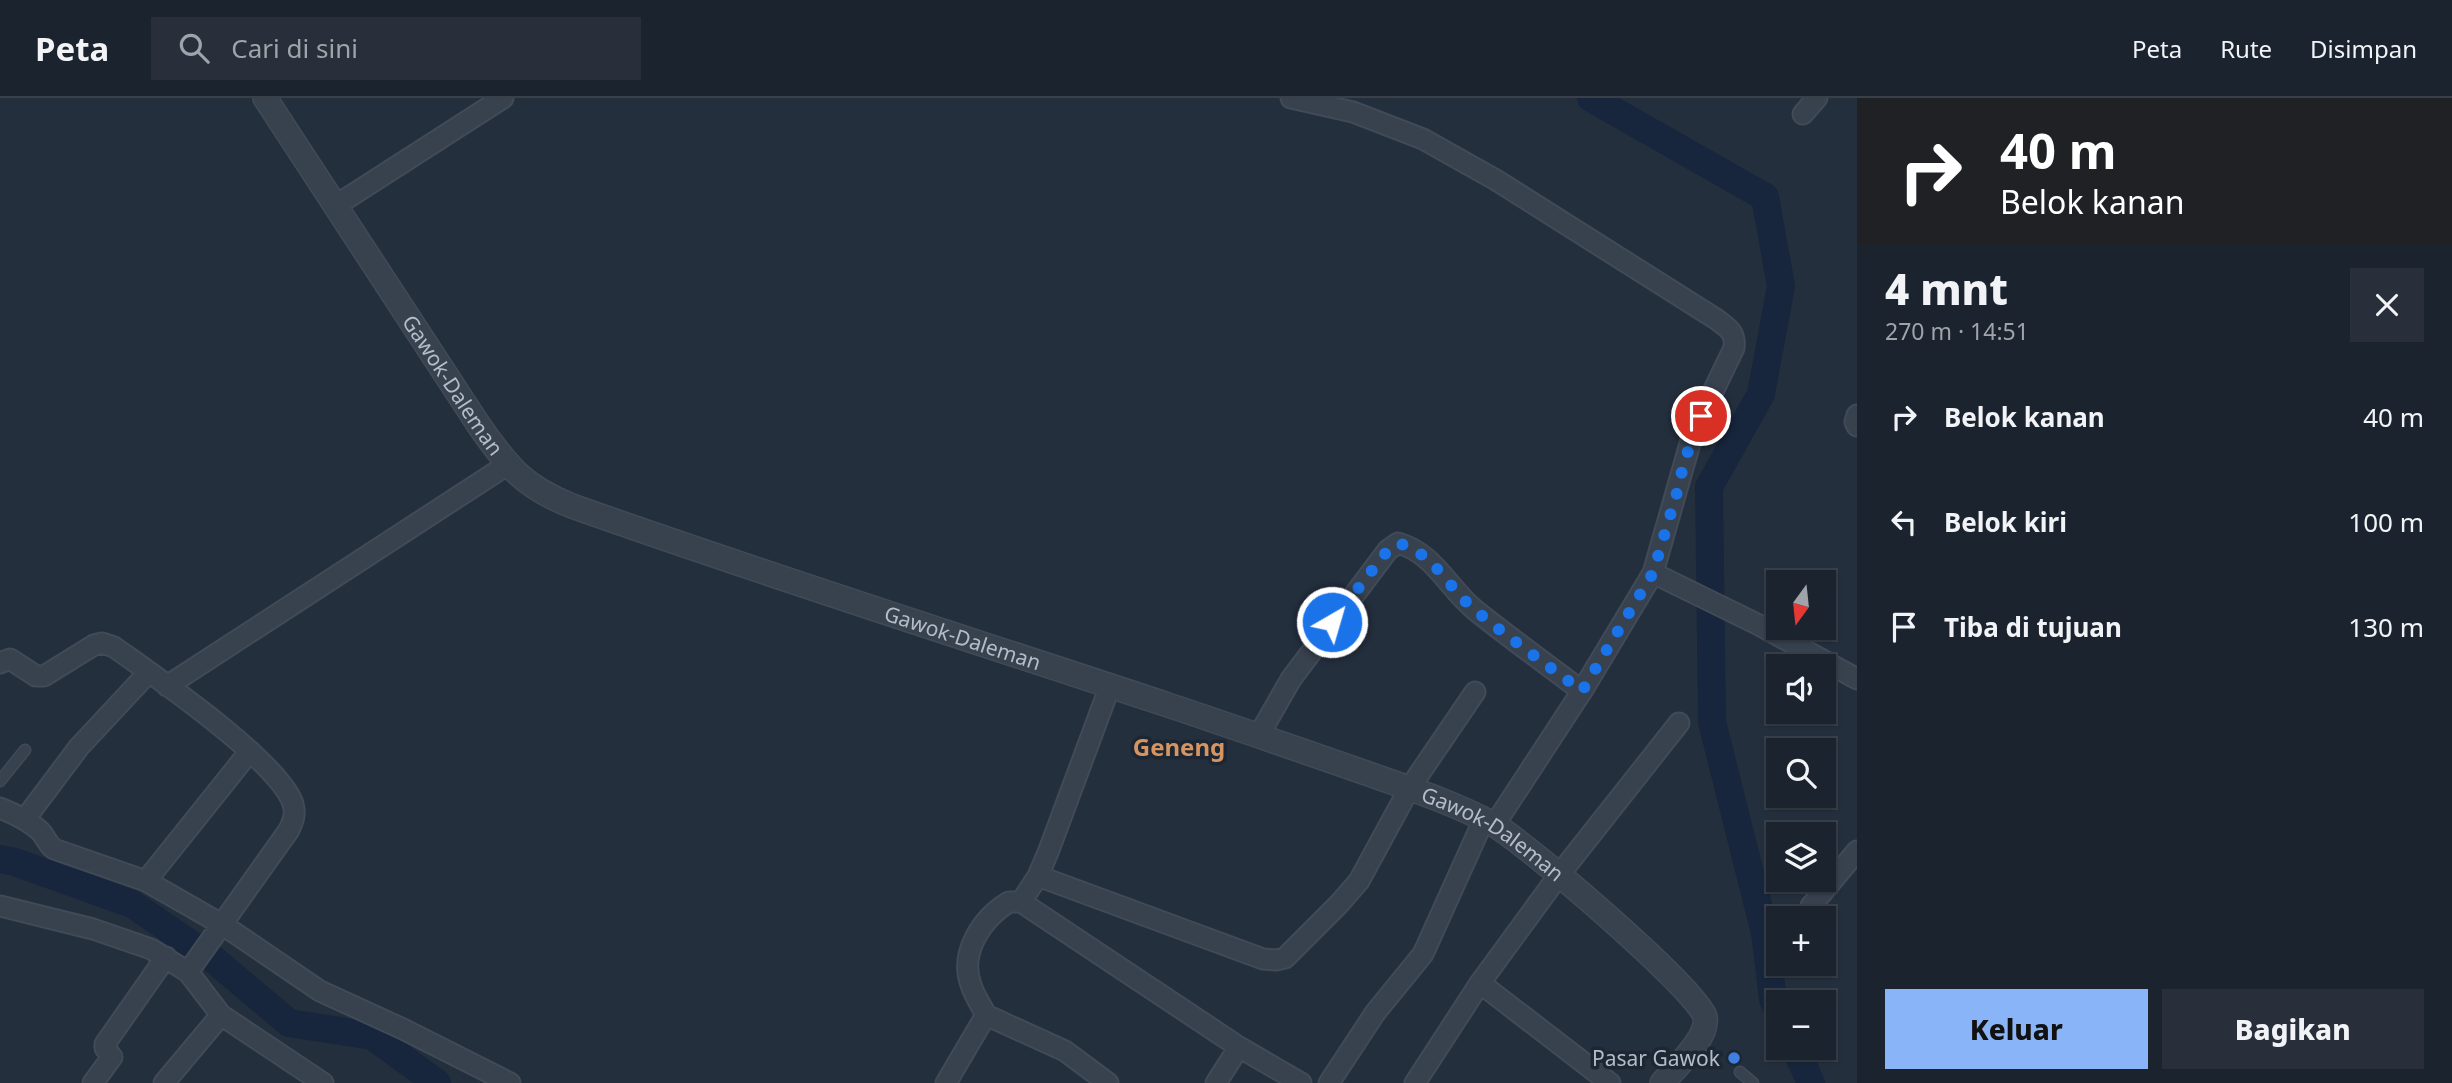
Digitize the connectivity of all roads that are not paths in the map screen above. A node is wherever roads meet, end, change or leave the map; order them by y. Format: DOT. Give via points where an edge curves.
graph roads {
  1 [pos="265,98"];
  2 [pos="503,98"];
  3 [pos="1291,98"];
  4 [pos="1817,98"];
  5 [pos="1803,114"];
  6 [pos="335,206"];
  7 [pos="1857,415"];
  8 [pos="1857,426"];
  9 [pos="507,465"];
  10 [pos="1653,573"];
  11 [pos="0,663"];
  12 [pos="149,672"];
  13 [pos="1857,679"];
  14 [pos="171,683"];
  15 [pos="1110,686"];
  16 [pos="1582,691"];
  17 [pos="1475,692"];
  18 [pos="1679,723"];
  19 [pos="1259,735"];
  20 [pos="25,750"];
  21 [pos="250,751"];
  22 [pos="0,781"];
  23 [pos="1409,789"];
  24 [pos="0,808"];
  25 [pos="25,819"];
  26 [pos="1490,822"];
  27 [pos="1857,851"];
  28 [pos="1559,874"];
  29 [pos="149,876"];
  30 [pos="1038,876"];
  31 [pos="1021,902"];
  32 [pos="0,906"];
  33 [pos="1811,906"];
  34 [pos="231,913"];
  35 [pos="166,957"];
  36 [pos="190,969"];
  37 [pos="1480,983"];
  38 [pos="221,1015"];
  39 [pos="986,1015"];
  40 [pos="1239,1047"];
  41 [pos="1740,1072"];
  42 [pos="93,1083"];
  43 [pos="164,1083"];
  44 [pos="323,1083"];
  45 [pos="510,1083"];
  46 [pos="946,1083"];
  47 [pos="1108,1083"];
  48 [pos="1216,1083"];
  49 [pos="1301,1083"];
  50 [pos="1329,1083"];
  51 [pos="1415,1083"];
  52 [pos="1611,1083"];
  53 [pos="1662,1083"];
  54 [pos="1753,1083"];
  1 -- 6 [label="street, Gawok-Daleman"];
  2 -- 6 [label="street"];
  3 -- 10 [label="street" via="1353,113 1423,139 1496,180 1733,333 1734,348 1693,433"];
  4 -- 5 [label="street"];
  6 -- 9 [label="street, Gawok-Daleman"];
  7 -- 8 [label="street"];
  9 -- 14 [label="street"];
  9 -- 15 [label="street, Gawok-Daleman" via="531,485 572,506"];
  10 -- 13 [label="street"];
  10 -- 16 [label="street"];
  11 -- 12 [label="street" via="10,659 36,677 44,676 102,643"];
  12 -- 14 [label="street"];
  12 -- 25 [label="street" via="79,747"];
  14 -- 21 [label="street"];
  15 -- 19 [label="street, Gawok-Daleman"];
  15 -- 30 [label="street"];
  16 -- 19 [label="street" via="1473,608 1429,561 1398,543 1318,640"];
  16 -- 26 [label="street"];
  17 -- 23 [label="street"];
  18 -- 28 [label="street"];
  19 -- 23 [label="street, Gawok-Daleman"];
  20 -- 22 [label="lane"];
  21 -- 29 [label="street"];
  21 -- 34 [label="street" via="286,790 295,815"];
  23 -- 26 [label="street, Gawok-Daleman"];
  23 -- 30 [label="street" via="1359,881 1291,953 1276,961"];
  24 -- 25 [label="street"];
  25 -- 29 [label="street" via="46,840"];
  26 -- 28 [label="street, Gawok-Daleman"];
  26 -- 50 [label="street" via="1423,954 1375,1013"];
  27 -- 33 [label="street"];
  28 -- 37 [label="street"];
  28 -- 53 [label="street, Gawok-Daleman" via="1654,957 1702,1009 1705,1027 1701,1037"];
  29 -- 34 [label="street"];
  30 -- 31 [label="street"];
  31 -- 39 [label="street" via="1009,902 988,919 968,955 970,984"];
  31 -- 40 [label="street"];
  32 -- 35 [label="street" via="93,929"];
  34 -- 36 [label="street"];
  34 -- 45 [label="street" via="320,991"];
  35 -- 36 [label="street"];
  35 -- 42 [label="street" via="105,1044 112,1057"];
  36 -- 38 [label="street"];
  37 -- 51 [label="street"];
  37 -- 52 [label="street"];
  38 -- 43 [label="street"];
  38 -- 44 [label="street"];
  39 -- 46 [label="street"];
  39 -- 47 [label="street" via="1065,1051"];
  40 -- 48 [label="street"];
  40 -- 49 [label="street"];
  41 -- 54 [label="lane"];
}
